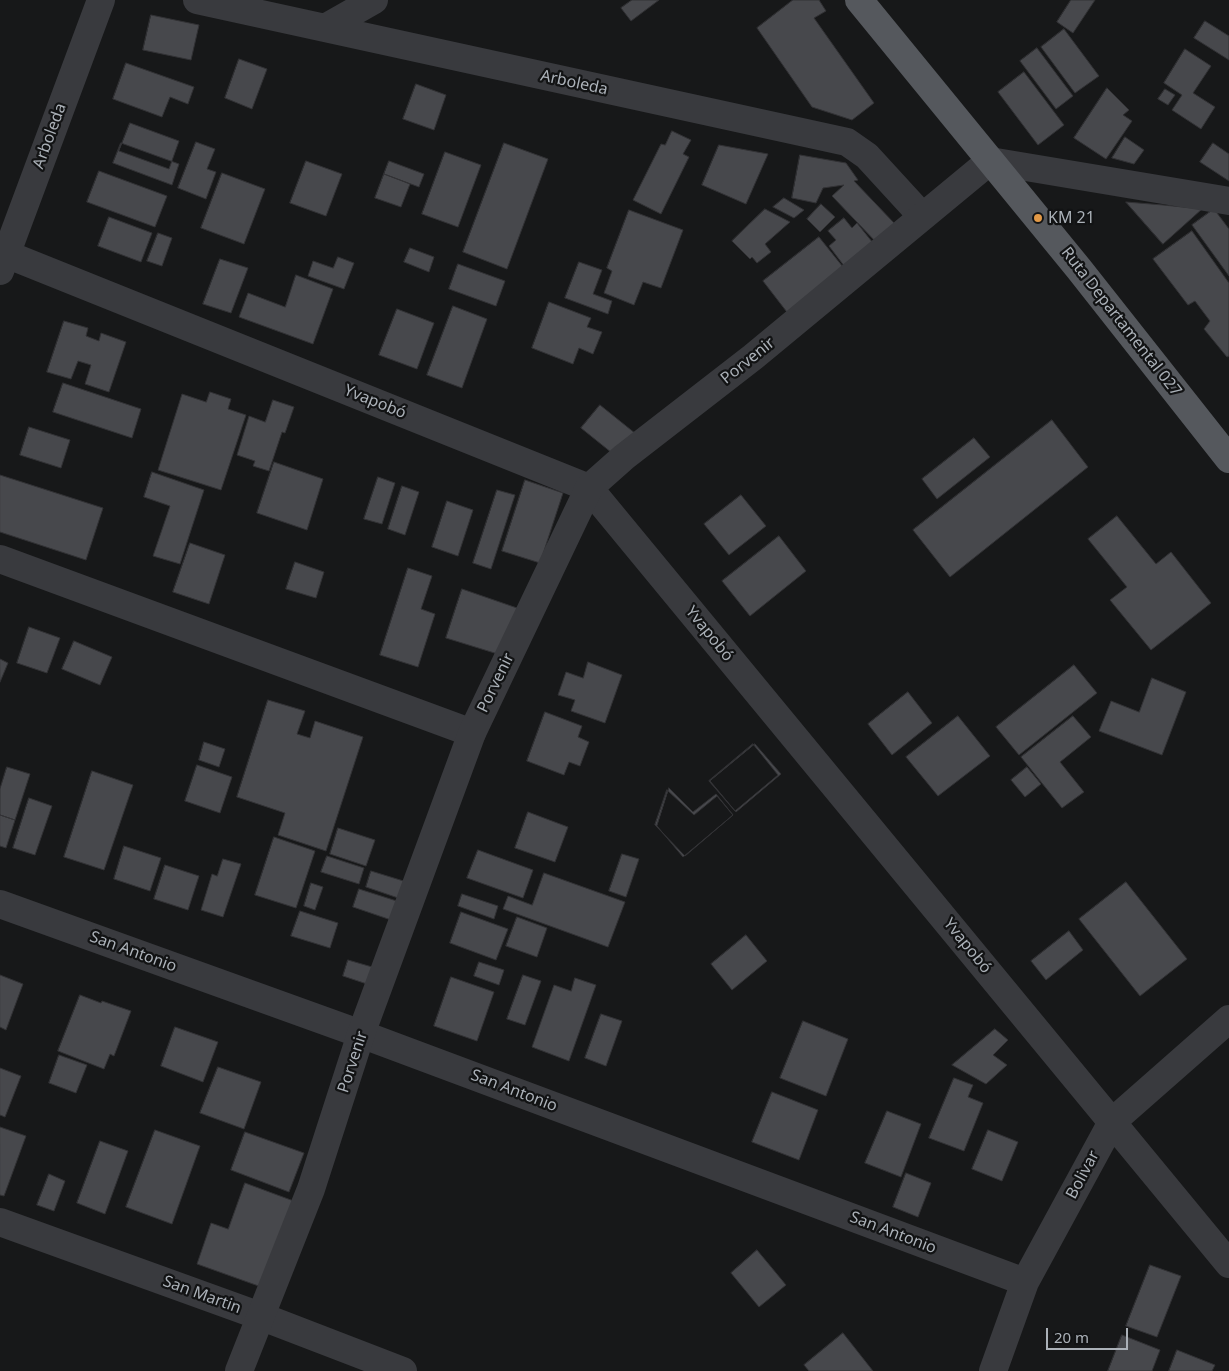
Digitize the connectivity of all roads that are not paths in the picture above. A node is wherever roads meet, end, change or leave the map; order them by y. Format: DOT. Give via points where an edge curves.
graph roads {
  1 [pos="101,0"];
  2 [pos="197,0"];
  3 [pos="374,0"];
  4 [pos="859,0"];
  5 [pos="325,28"];
  6 [pos="990,160"];
  7 [pos="1229,200"];
  8 [pos="922,216"];
  9 [pos="3,263"];
  10 [pos="1229,459"];
  11 [pos="589,488"];
  12 [pos="0,559"];
  13 [pos="472,733"];
  14 [pos="0,904"];
  15 [pos="1229,1019"];
  16 [pos="361,1034"];
  17 [pos="1112,1122"];
  18 [pos="0,1222"];
  19 [pos="1229,1264"];
  20 [pos="1025,1282"];
  21 [pos="260,1316"];
  22 [pos="239,1371"];
  23 [pos="403,1371"];
  24 [pos="993,1371"];
  1 -- 9 [label="street, Arboleda"];
  2 -- 5 [label="street, Arboleda"];
  3 -- 5 [label="street"];
  4 -- 6 [label="main road, Ruta Departamental 027"];
  5 -- 8 [label="street, Arboleda" via="847,142 867,156"];
  6 -- 7 [label="street"];
  6 -- 8 [label="street, Porvenir"];
  6 -- 10 [label="main road, Ruta Departamental 027"];
  8 -- 11 [label="street, Porvenir" via="753,358 624,457"];
  9 -- 11 [label="street, Yvapobó"];
  11 -- 13 [label="street, Porvenir"];
  11 -- 17 [label="street, Yvapobó"];
  12 -- 13 [label="street"];
  13 -- 16 [label="street, Porvenir"];
  14 -- 16 [label="street, San Antonio"];
  15 -- 17 [label="street, Bolivar"];
  16 -- 20 [label="street, San Antonio"];
  16 -- 21 [label="street, Porvenir" via="311,1189"];
  17 -- 19 [label="street, Yvapobó"];
  17 -- 20 [label="street, Bolivar"];
  18 -- 21 [label="street, San Martin"];
  20 -- 24 [label="street, Bolivar"];
  21 -- 22 [label="street, Porvenir"];
  21 -- 23 [label="street, San Martin"];
}
